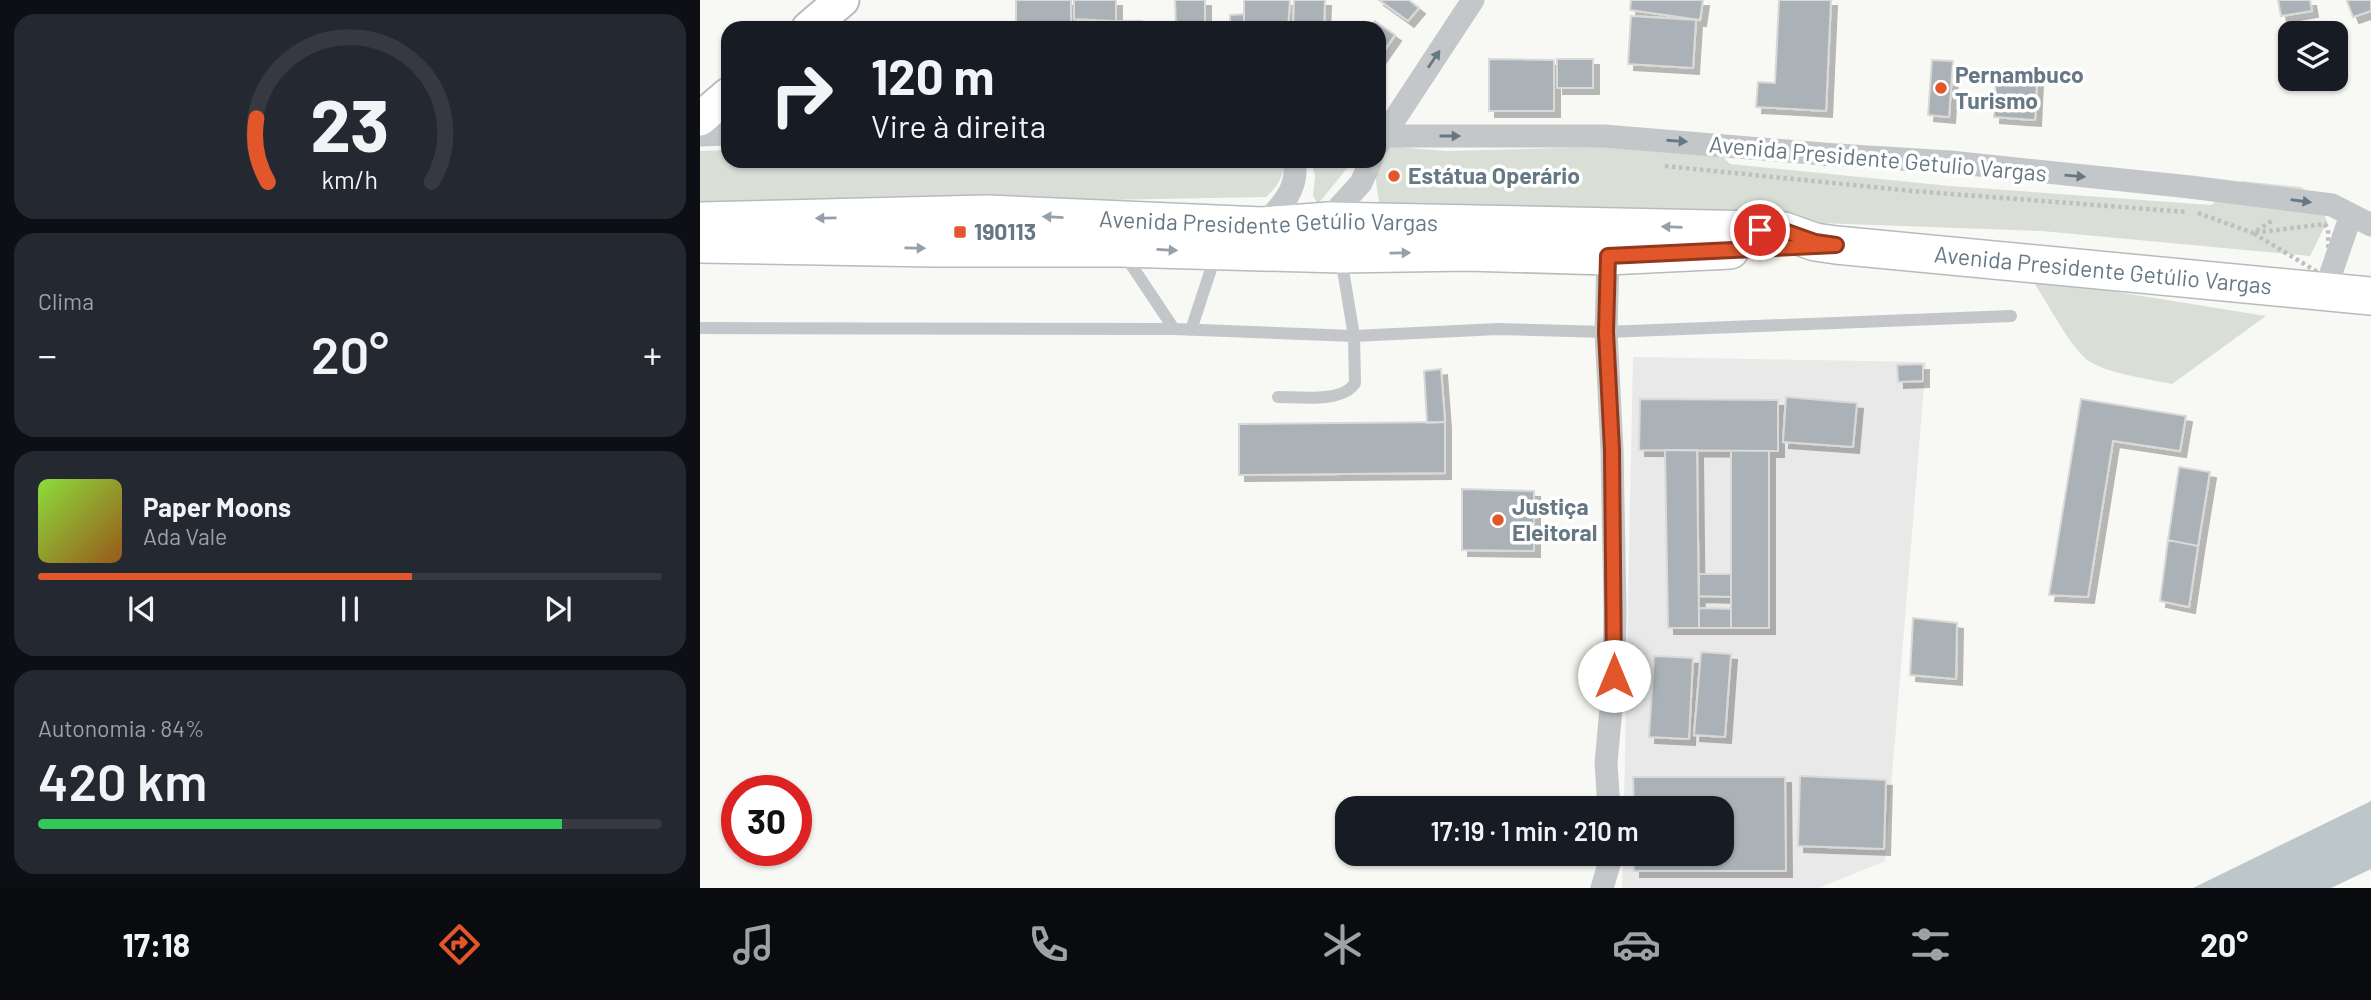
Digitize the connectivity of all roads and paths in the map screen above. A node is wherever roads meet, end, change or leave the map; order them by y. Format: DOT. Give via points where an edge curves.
graph roads {
  1 [pos="842,0"];
  2 [pos="1473,0"];
  3 [pos="816,21"];
  4 [pos="721,101"];
  5 [pos="700,119"];
  6 [pos="1386,129"];
  7 [pos="721,134"];
  8 [pos="700,135"];
  9 [pos="1386,138"];
  10 [pos="1664,166"];
  11 [pos="1296,168"];
  12 [pos="1368,168"];
  13 [pos="2282,215"];
  14 [pos="2319,219"];
  15 [pos="2361,220"];
  16 [pos="2326,224"];
  17 [pos="2253,233"];
  18 [pos="1334,238"];
  19 [pos="1272,240"];
  20 [pos="703,241"];
  21 [pos="1836,245"];
  22 [pos="1121,248"];
  23 [pos="1216,253"];
  24 [pos="1608,256"];
  25 [pos="2325,285"];
  26 [pos="2371,296"];
  27 [pos="2011,316"];
  28 [pos="700,328"];
  29 [pos="1174,329"];
  30 [pos="1191,330"];
  31 [pos="1606,332"];
  32 [pos="1354,335"];
  33 [pos="1278,397"];
  34 [pos="1608,796"];
  35 [pos="1608,866"];
  36 [pos="1602,888"];
  1 -- 3 [label="street"];
  6 -- 2 [label="street, one-way"];
  4 -- 5 [label="street"];
  7 -- 8 [label="street"];
  9 -- 15 [label="street, Avenida Presidente Getulio Vargas, one-way" via="1604,136 1950,162 2332,205"];
  10 -- 17 [label="path" via="2199,213"];
  11 -- 19 [label="street"];
  12 -- 18 [label="street"];
  13 -- 17 [label="path"];
  14 -- 16 [label="path"];
  15 -- 25 [label="street"];
  16 -- 17 [label="path"];
  16 -- 25 [label="path"];
  17 -- 25 [label="path"];
  18 -- 19 [label="main road, Avenida Presidente Getúlio Vargas"];
  21 -- 18 [label="main road, Avenida Presidente Getúlio Vargas, one-way" via="1784,231 1760,230"];
  18 -- 24 [label="main road, Avenida Presidente Getúlio Vargas, one-way" via="1467,252"];
  18 -- 32 [label="lane"];
  19 -- 20 [label="main road, Avenida Presidente Getúlio Vargas, one-way" via="986,214"];
  19 -- 23 [label="main road, Avenida Presidente Getúlio Vargas"];
  20 -- 22 [label="main road, Avenida Presidente Getúlio Vargas, one-way"];
  21 -- 24 [label="main road, Avenida Presidente Getúlio Vargas"];
  21 -- 25 [label="main road, Avenida Presidente Getúlio Vargas"];
  22 -- 23 [label="main road, Avenida Presidente Getúlio Vargas, one-way"];
  22 -- 29 [label="lane"];
  23 -- 30 [label="lane"];
  24 -- 31 [label="street"];
  25 -- 26 [label="main road, Avenida Presidente Getúlio Vargas"];
  27 -- 31 [label="lane"];
  28 -- 29 [label="lane"];
  29 -- 30 [label="lane"];
  30 -- 32 [label="lane"];
  31 -- 32 [label="lane" via="1497,329"];
  31 -- 34 [label="street" via="1615,610"];
  32 -- 33 [label="lane" via="1356,377 1351,390 1339,396"];
  35 -- 36 [label="street"];
}
